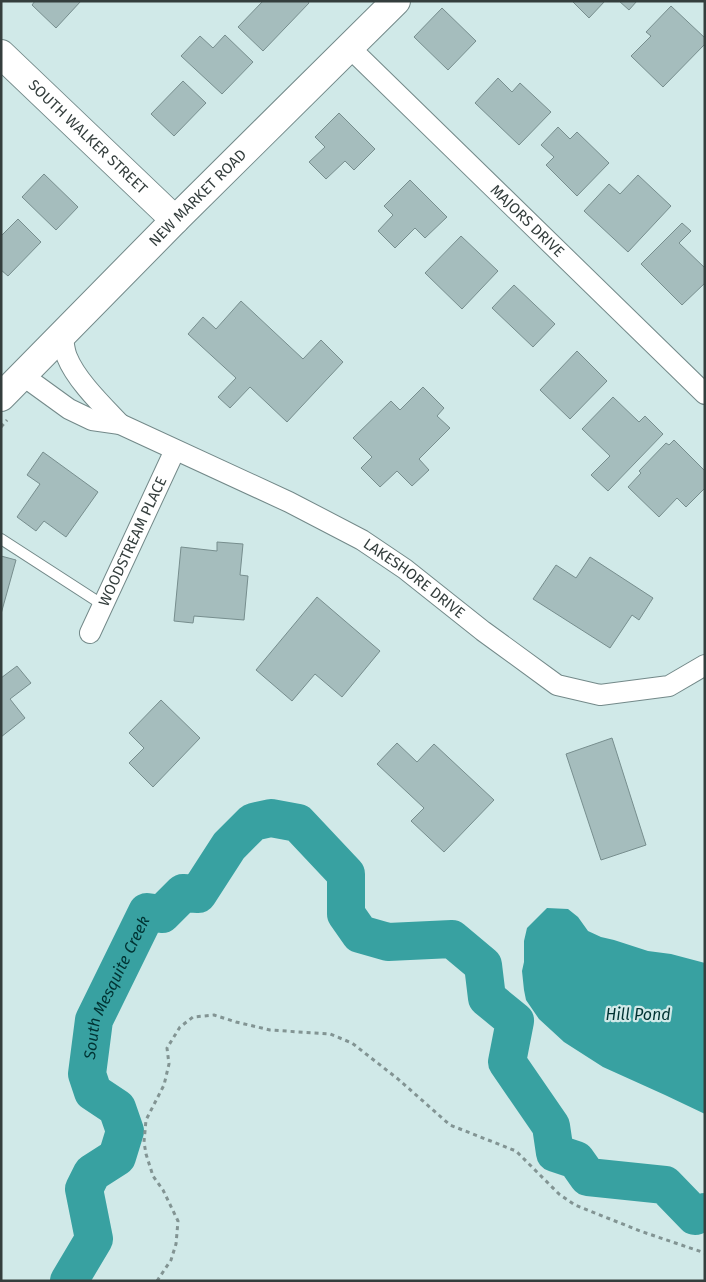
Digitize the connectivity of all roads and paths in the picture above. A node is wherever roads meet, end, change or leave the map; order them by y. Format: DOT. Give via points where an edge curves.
graph roads {
  1 [pos="396,1"];
  2 [pos="349,47"];
  3 [pos="1,54"];
  4 [pos="174,220"];
  5 [pos="62,334"];
  6 [pos="22,375"];
  7 [pos="705,394"];
  8 [pos="1,397"];
  9 [pos="120,424"];
  10 [pos="175,450"];
  11 [pos="1,539"];
  12 [pos="103,605"];
  13 [pos="90,633"];
  14 [pos="705,665"];
  15 [pos="705,1253"];
  16 [pos="157,1281"];
  1 -- 2 [label="street, NEW MARKET ROAD"];
  2 -- 4 [label="street, NEW MARKET ROAD"];
  2 -- 7 [label="street, MAJORS DRIVE"];
  3 -- 4 [label="street, SOUTH WALKER STREET"];
  4 -- 5 [label="street, NEW MARKET ROAD"];
  5 -- 6 [label="street, NEW MARKET ROAD"];
  5 -- 9 [label="street, LAKESHORE DRIVE" via="67,357 75,371"];
  6 -- 8 [label="street, NEW MARKET ROAD"];
  6 -- 9 [label="street, LAKESHORE DRIVE" via="69,409 92,420"];
  9 -- 10 [label="street, LAKESHORE DRIVE"];
  10 -- 12 [label="street, WOODSTREAM PLACE"];
  10 -- 14 [label="street, LAKESHORE DRIVE" via="289,502 362,540 558,685 600,695 669,686"];
  11 -- 12 [label="lane"];
  12 -- 13 [label="street, WOODSTREAM PLACE"];
  15 -- 16 [label="path" via="640,1232 575,1205 559,1194 516,1151 450,1125 352,1044 330,1034 270,1030 214,1015 193,1017 180,1027 168,1048 169,1064 164,1085 146,1120 146,1154 153,1176 178,1221 171,1260"];
}
